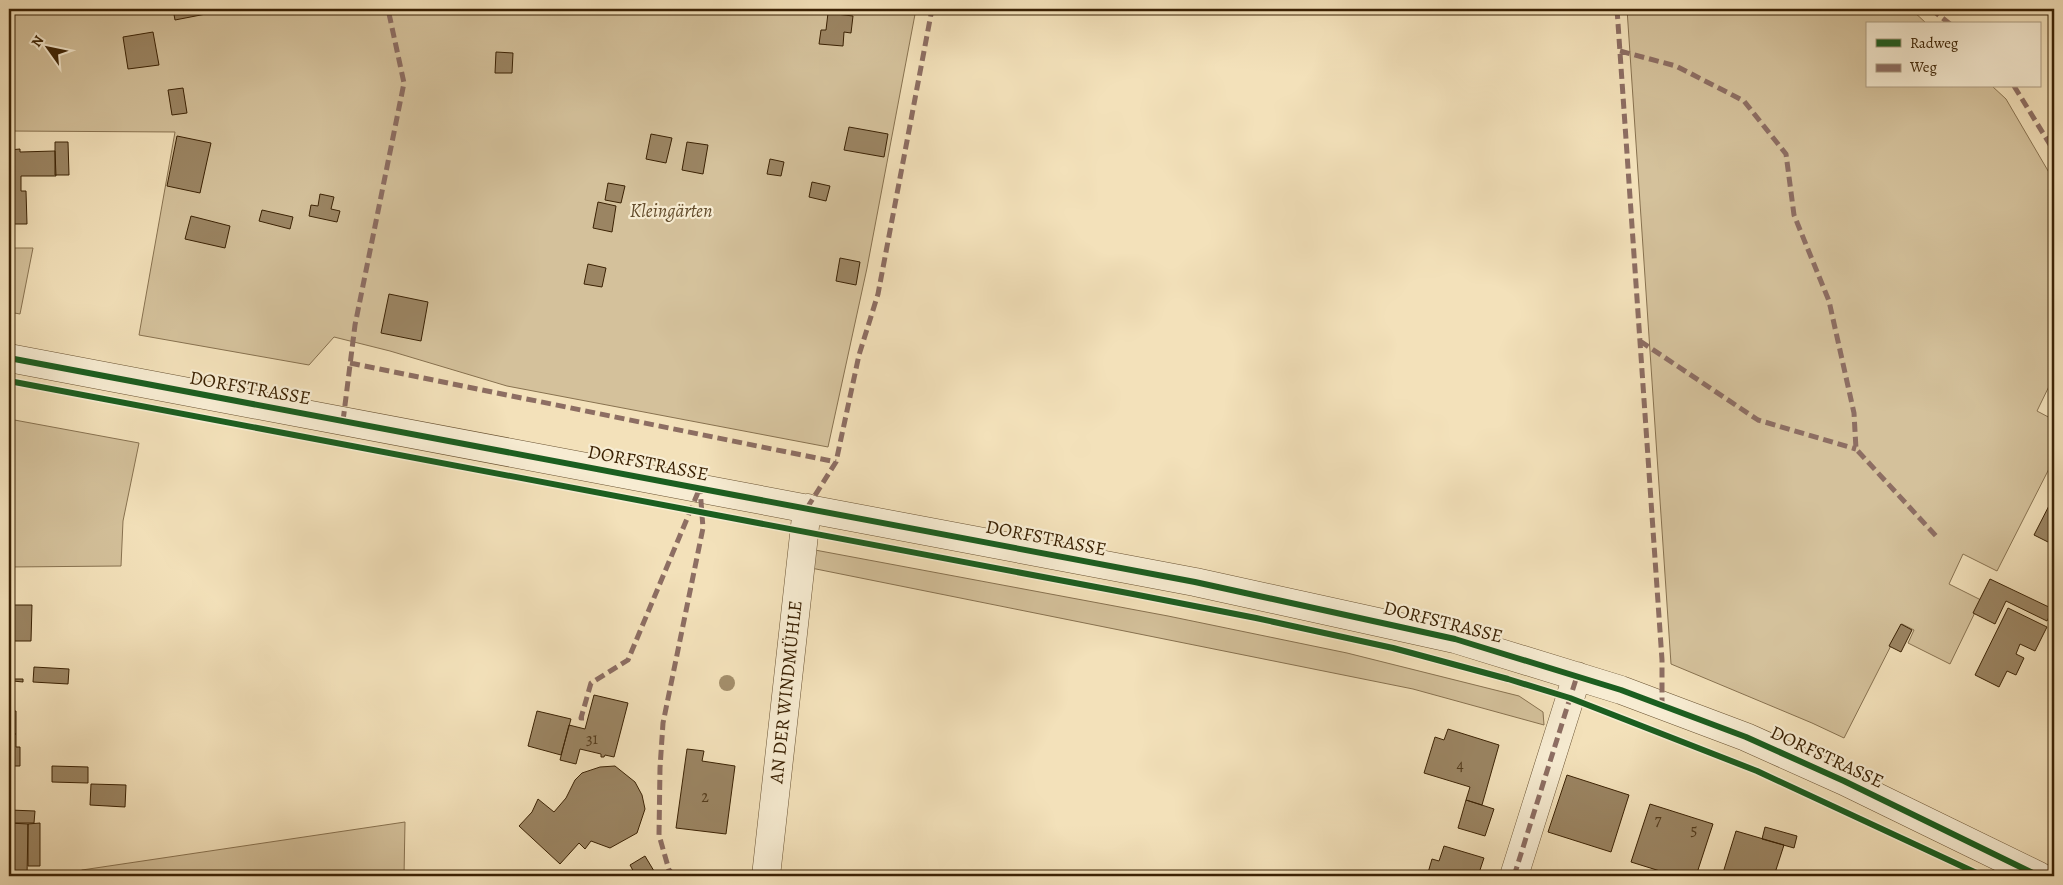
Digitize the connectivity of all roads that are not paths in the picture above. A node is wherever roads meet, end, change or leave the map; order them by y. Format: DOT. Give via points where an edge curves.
graph roads {
  1 [pos="9,358"];
  2 [pos="807,508"];
  3 [pos="1577,676"];
  4 [pos="766,876"];
  5 [pos="1514,876"];
  6 [pos="2039,876"];
  1 -- 2 [label="street, DORFSTRASSE"];
  2 -- 3 [label="street, DORFSTRASSE" via="1334,611 1455,638"];
  2 -- 4 [label="street, AN DER WINDMÜHLE"];
  3 -- 5 [label="street"];
  3 -- 6 [label="street, DORFSTRASSE" via="1746,737"];
}
